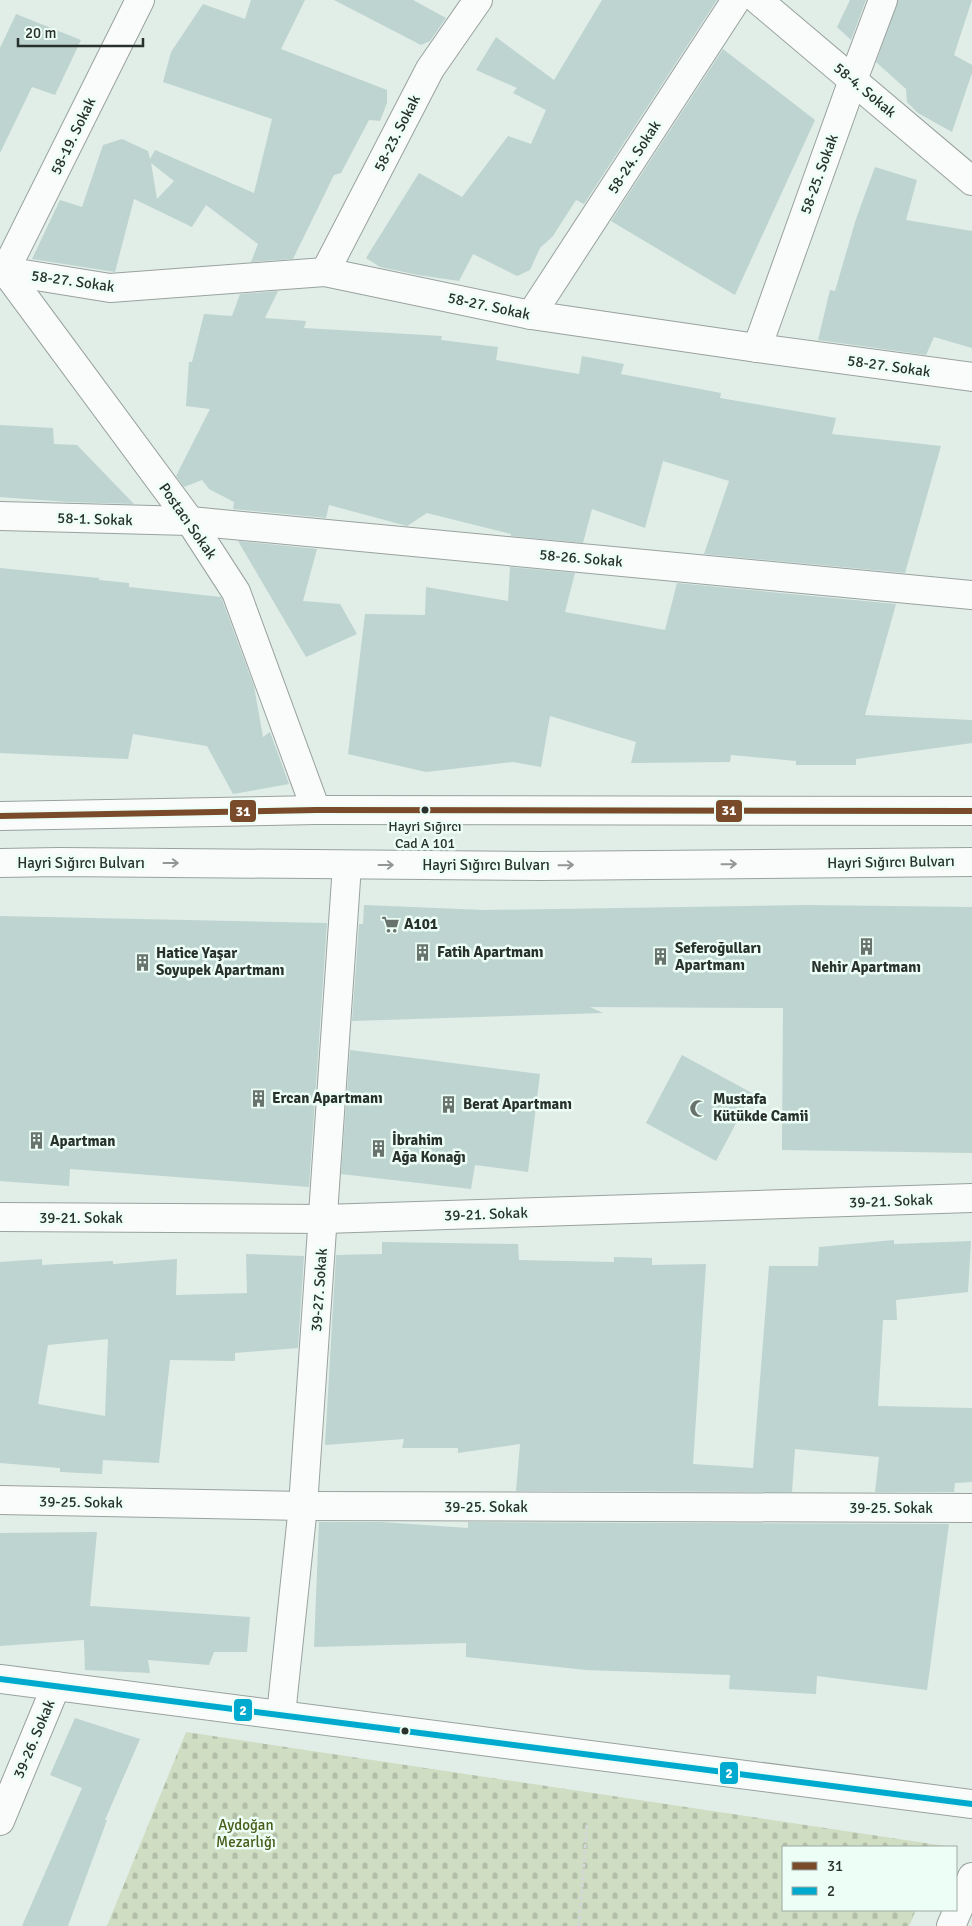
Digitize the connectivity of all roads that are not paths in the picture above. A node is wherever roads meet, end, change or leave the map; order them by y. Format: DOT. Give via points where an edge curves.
graph roads {
  1 [pos="140,0"];
  2 [pos="478,0"];
  3 [pos="736,0"];
  4 [pos="758,0"];
  5 [pos="883,0"];
  6 [pos="853,80"];
  7 [pos="972,181"];
  8 [pos="3,268"];
  9 [pos="325,272"];
  10 [pos="531,315"];
  11 [pos="757,348"];
  12 [pos="972,377"];
  13 [pos="0,516"];
  14 [pos="190,521"];
  15 [pos="972,595"];
  16 [pos="316,810"];
  17 [pos="972,811"];
  18 [pos="0,816"];
  19 [pos="972,862"];
  20 [pos="0,863"];
  21 [pos="347,864"];
  22 [pos="972,1198"];
  23 [pos="0,1217"];
  24 [pos="324,1219"];
  25 [pos="0,1500"];
  26 [pos="304,1506"];
  27 [pos="972,1508"];
  28 [pos="0,1679"];
  29 [pos="56,1686"];
  30 [pos="280,1715"];
  31 [pos="972,1804"];
  32 [pos="0,1820"];
  33 [pos="972,1877"];
  34 [pos="951,1926"];
  1 -- 8 [label="street, 58-19. Sokak"];
  2 -- 9 [label="street, 58-23. Sokak" via="430,68"];
  3 -- 10 [label="street, 58-24. Sokak"];
  4 -- 6 [label="street, 58-4. Sokak"];
  5 -- 6 [label="street, 58-25. Sokak"];
  6 -- 7 [label="street, 58-4. Sokak"];
  6 -- 11 [label="street, 58-25. Sokak"];
  8 -- 9 [label="street, 58-27. Sokak" via="110,288"];
  8 -- 14 [label="street, Postacı Sokak"];
  9 -- 10 [label="street, 58-27. Sokak"];
  10 -- 11 [label="street, 58-27. Sokak"];
  11 -- 12 [label="street, 58-27. Sokak"];
  13 -- 14 [label="street, 58-1. Sokak"];
  14 -- 15 [label="street, 58-26. Sokak"];
  14 -- 16 [label="street, Postacı Sokak" via="236,592"];
  16 -- 17 [label="street"];
  16 -- 18 [label="street"];
  21 -- 19 [label="street, Hayri Sığırcı Bulvarı, one-way" via="550,866"];
  20 -- 21 [label="street, Hayri Sığırcı Bulvarı, one-way"];
  21 -- 24 [label="street, 39-27. Sokak"];
  22 -- 24 [label="street, 39-21. Sokak"];
  23 -- 24 [label="street, 39-21. Sokak"];
  24 -- 26 [label="street, 39-27. Sokak"];
  25 -- 26 [label="street, 39-25. Sokak"];
  26 -- 27 [label="street, 39-25. Sokak"];
  26 -- 30 [label="street, 39-27. Sokak"];
  28 -- 29 [label="street"];
  29 -- 30 [label="street"];
  29 -- 32 [label="street, 39-26. Sokak"];
  30 -- 31 [label="street"];
  33 -- 34 [label="street"];
}
